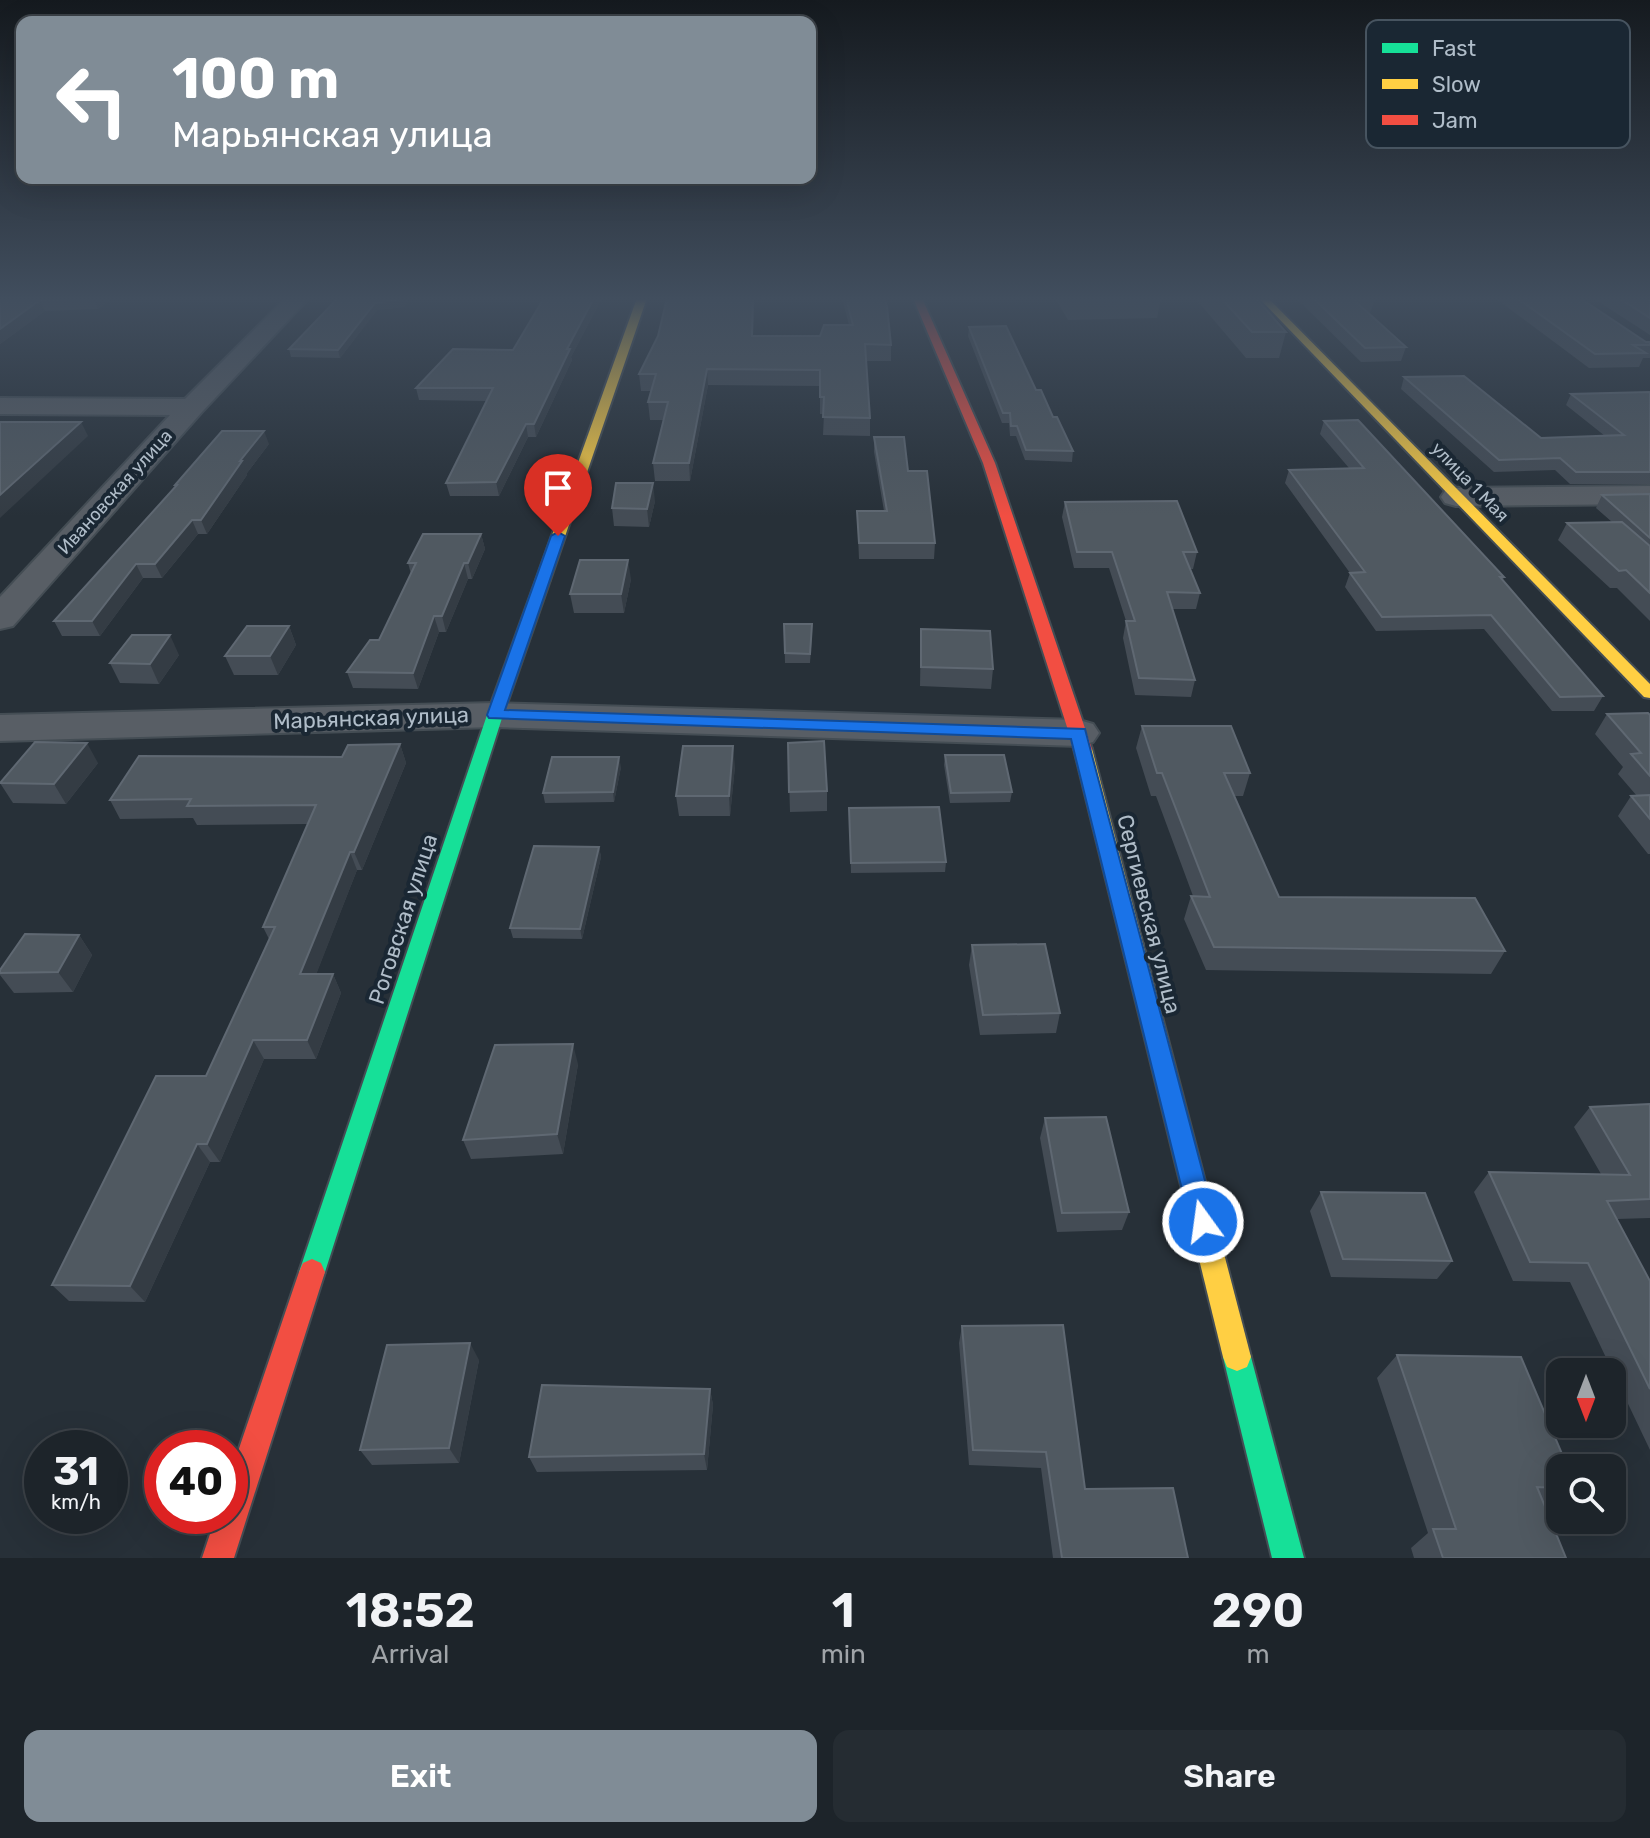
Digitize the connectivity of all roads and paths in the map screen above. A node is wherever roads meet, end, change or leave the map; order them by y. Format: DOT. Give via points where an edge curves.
graph roads {
  1 [pos="227,371"];
  2 [pos="616,371"];
  3 [pos="949,371"];
  4 [pos="1334,371"];
  5 [pos="0,406"];
  6 [pos="192,407"];
  7 [pos="1650,495"];
  8 [pos="1456,497"];
  9 [pos="14,588"];
  10 [pos="0,618"];
  11 [pos="1650,693"];
  12 [pos="495,715"];
  13 [pos="0,728"];
  14 [pos="1079,733"];
  15 [pos="218,1558"];
  16 [pos="1288,1558"];
  1 -- 6 [label="street, Ивановская улица"];
  2 -- 12 [label="street, Роговская улица"];
  3 -- 14 [label="street, Сергиевская улица" via="989,463"];
  4 -- 8 [label="street, улица 1 Мая"];
  5 -- 6 [label="street"];
  6 -- 9 [label="street, Ивановская улица"];
  7 -- 8 [label="street"];
  8 -- 11 [label="street, улица 1 Мая"];
  9 -- 10 [label="street, Ивановская улица"];
  12 -- 13 [label="street, Марьянская улица"];
  12 -- 14 [label="street, Марьянская улица"];
  12 -- 15 [label="street, Роговская улица"];
  14 -- 16 [label="street, Сергиевская улица"];
}
